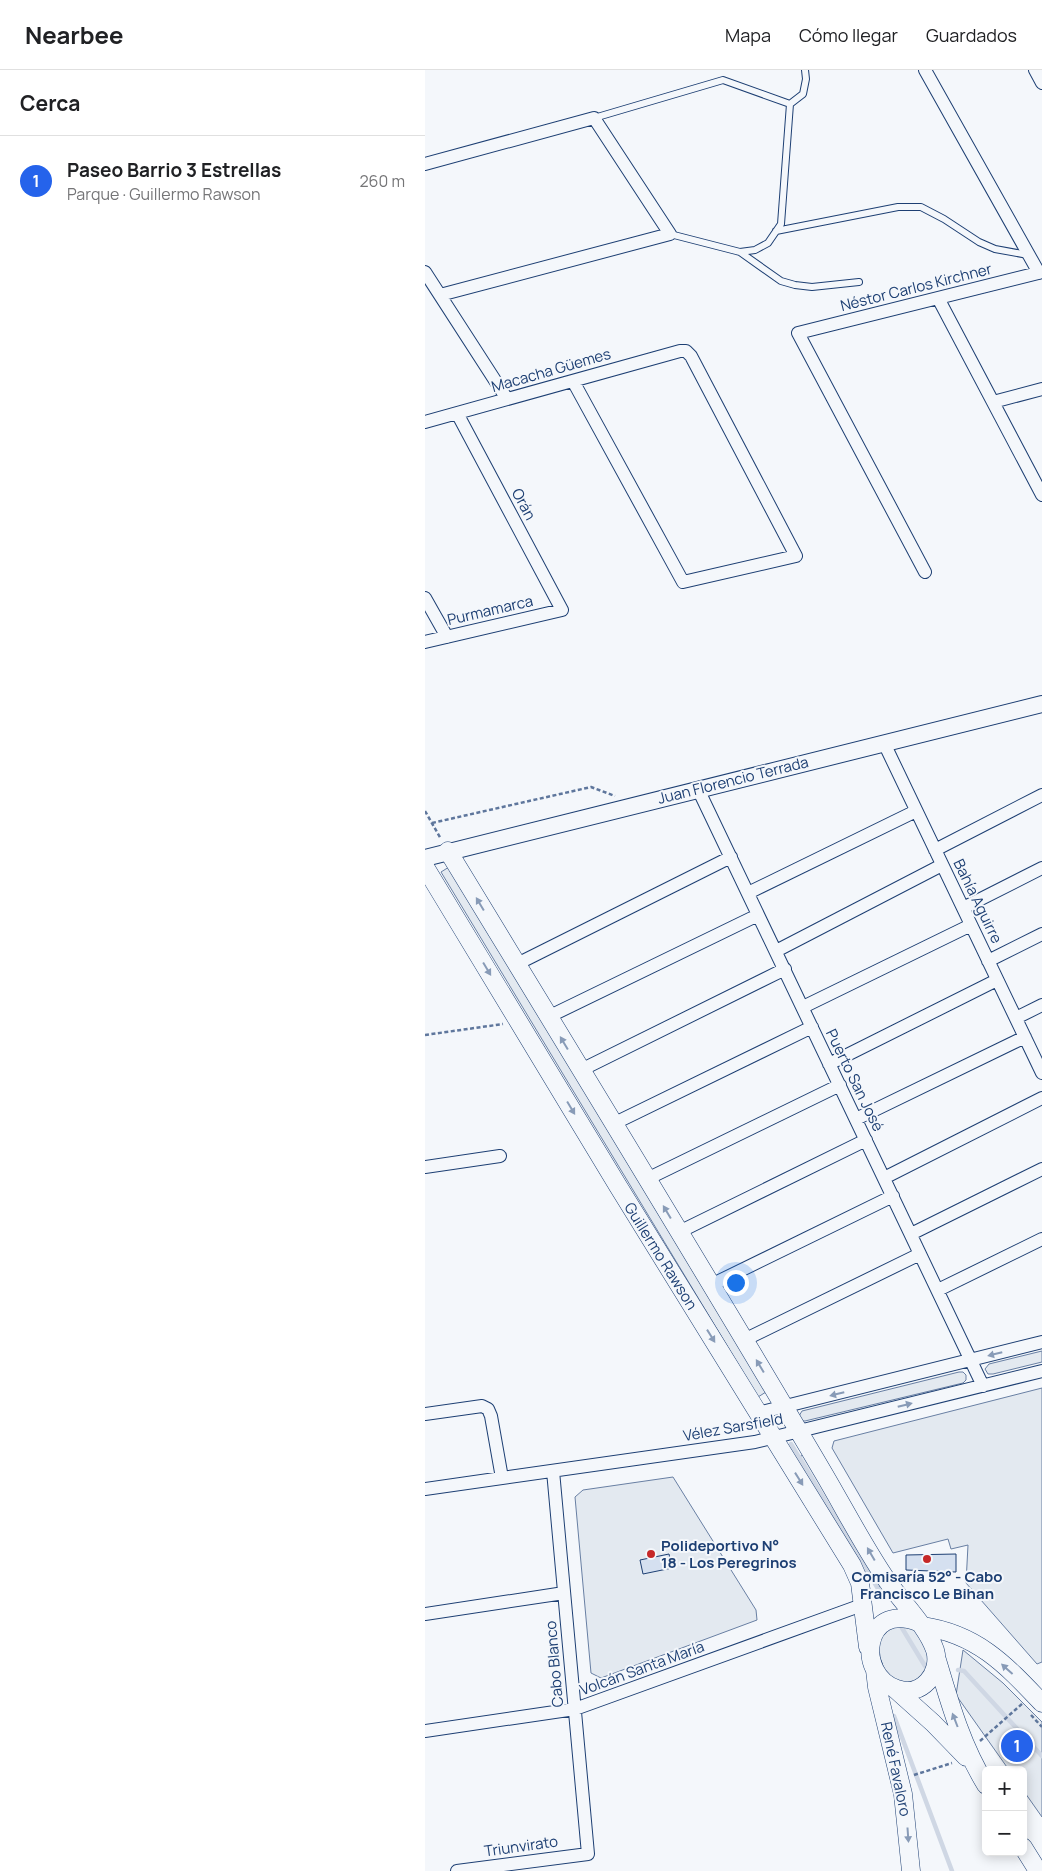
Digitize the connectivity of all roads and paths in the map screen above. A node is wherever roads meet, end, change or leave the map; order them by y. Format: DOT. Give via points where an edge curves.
graph roads {
  1 [pos="805,70"];
  2 [pos="925,70"];
  3 [pos="1035,70"];
  4 [pos="1042,83"];
  5 [pos="790,104"];
  6 [pos="593,118"];
  7 [pos="425,164"];
  8 [pos="776,231"];
  9 [pos="670,234"];
  10 [pos="740,252"];
  11 [pos="1028,255"];
  12 [pos="425,272"];
  13 [pos="1040,273"];
  14 [pos="859,282"];
  15 [pos="440,295"];
  16 [pos="938,298"];
  17 [pos="573,381"];
  18 [pos="1042,388"];
  19 [pos="507,399"];
  20 [pos="993,402"];
  21 [pos="457,413"];
  22 [pos="425,422"];
  23 [pos="1042,495"];
  24 [pos="925,572"];
  25 [pos="425,598"];
  26 [pos="562,610"];
  27 [pos="447,637"];
  28 [pos="425,642"];
  29 [pos="1042,704"];
  30 [pos="884,743"];
  31 [pos="698,789"];
  32 [pos="1042,795"];
  33 [pos="637,804"];
  34 [pos="425,811"];
  35 [pos="916,811"];
  36 [pos="432,824"];
  37 [pos="935,850"];
  38 [pos="448,851"];
  39 [pos="731,857"];
  40 [pos="425,858"];
  41 [pos="942,864"];
  42 [pos="425,867"];
  43 [pos="1042,868"];
  44 [pos="748,893"];
  45 [pos="963,908"];
  46 [pos="758,915"];
  47 [pos="971,925"];
  48 [pos="1042,934"];
  49 [pos="776,951"];
  50 [pos="988,961"];
  51 [pos="517,964"];
  52 [pos="785,969"];
  53 [pos="997,980"];
  54 [pos="1042,1006"];
  55 [pos="803,1008"];
  56 [pos="549,1017"];
  57 [pos="1016,1018"];
  58 [pos="519,1022"];
  59 [pos="812,1027"];
  60 [pos="425,1035"];
  61 [pos="1025,1037"];
  62 [pos="829,1064"];
  63 [pos="581,1070"];
  64 [pos="1042,1073"];
  65 [pos="840,1085"];
  66 [pos="1042,1098"];
  67 [pos="856,1119"];
  68 [pos="613,1124"];
  69 [pos="866,1140"];
  70 [pos="500,1156"];
  71 [pos="425,1167"];
  72 [pos="1042,1169"];
  73 [pos="884,1178"];
  74 [pos="647,1179"];
  75 [pos="893,1196"];
  76 [pos="679,1232"];
  77 [pos="911,1234"];
  78 [pos="1042,1240"];
  79 [pos="920,1254"];
  80 [pos="711,1285"];
  81 [pos="938,1290"];
  82 [pos="744,1340"];
  83 [pos="1042,1342"];
  84 [pos="971,1360"];
  85 [pos="1042,1371"];
  86 [pos="983,1386"];
  87 [pos="785,1407"];
  88 [pos="758,1413"];
  89 [pos="425,1414"];
  90 [pos="799,1431"];
  91 [pos="773,1438"];
  92 [pos="553,1471"];
  93 [pos="501,1478"];
  94 [pos="425,1489"];
  95 [pos="564,1593"];
  96 [pos="862,1605"];
  97 [pos="425,1614"];
  98 [pos="920,1624"];
  99 [pos="936,1657"];
  100 [pos="872,1661"];
  101 [pos="893,1688"];
  102 [pos="1042,1703"];
  103 [pos="575,1709"];
  104 [pos="1011,1713"];
  105 [pos="425,1731"];
  106 [pos="979,1742"];
  107 [pos="965,1765"];
  108 [pos="912,1776"];
  109 [pos="982,1781"];
  110 [pos="588,1854"];
  111 [pos="1027,1854"];
  112 [pos="457,1871"];
  113 [pos="911,1871"];
  114 [pos="1037,1871"];
  1 -- 5 [label="lane" via="803,94"];
  2 -- 11 [label="street"];
  3 -- 4 [label="street"];
  5 -- 6 [label="lane" via="723,80"];
  5 -- 8 [label="lane" via="781,224"];
  6 -- 7 [label="street"];
  6 -- 9 [label="street"];
  8 -- 10 [label="lane" via="768,243 755,250"];
  8 -- 11 [label="lane" via="898,207 921,207 979,242 995,249"];
  9 -- 10 [label="lane"];
  9 -- 15 [label="street"];
  10 -- 14 [label="lane" via="781,281 795,285 812,287"];
  11 -- 13 [label="street"];
  12 -- 15 [label="street"];
  13 -- 16 [label="street, Néstor Carlos Kirchner"];
  15 -- 19 [label="street"];
  16 -- 20 [label="street"];
  16 -- 24 [label="street, Néstor Carlos Kirchner" via="798,333"];
  17 -- 17 [label="street, Macacha Güemes" via="683,582 796,556 686,351"];
  17 -- 19 [label="street, Macacha Güemes"];
  18 -- 20 [label="street"];
  19 -- 21 [label="street, Macacha Güemes"];
  20 -- 23 [label="street"];
  21 -- 22 [label="street, Macacha Güemes"];
  21 -- 26 [label="street, Orán"];
  25 -- 27 [label="street"];
  26 -- 27 [label="street, Purmamarca"];
  27 -- 28 [label="street, Purmamarca"];
  29 -- 30 [label="street, Juan Florencio Terrada"];
  30 -- 31 [label="street, Juan Florencio Terrada"];
  30 -- 35 [label="street, Bahía Aguirre"];
  31 -- 33 [label="street, Juan Florencio Terrada"];
  31 -- 39 [label="street, Puerto San José"];
  32 -- 37 [label="street"];
  33 -- 36 [label="path" via="591,787"];
  33 -- 38 [label="street, Juan Florencio Terrada"];
  34 -- 36 [label="path"];
  35 -- 37 [label="street, Bahía Aguirre"];
  35 -- 44 [label="street"];
  36 -- 38 [label="path"];
  37 -- 41 [label="street, Bahía Aguirre"];
  38 -- 40 [label="street, Juan Florencio Terrada"];
  51 -- 38 [label="main road, Guillermo Rawson, one-way"];
  39 -- 44 [label="street, Puerto San José"];
  39 -- 51 [label="street"];
  41 -- 45 [label="street, Bahía Aguirre"];
  41 -- 49 [label="street"];
  42 -- 58 [label="main road, Guillermo Rawson, one-way"];
  43 -- 45 [label="street"];
  44 -- 46 [label="street, Puerto San José"];
  45 -- 47 [label="street, Bahía Aguirre"];
  46 -- 49 [label="street, Puerto San José"];
  46 -- 56 [label="street"];
  47 -- 50 [label="street, Bahía Aguirre"];
  47 -- 55 [label="street"];
  48 -- 50 [label="street"];
  49 -- 52 [label="street, Puerto San José"];
  50 -- 53 [label="street, Bahía Aguirre"];
  51 -- 56 [label="main road, Guillermo Rawson"];
  52 -- 55 [label="street, Puerto San José"];
  52 -- 63 [label="street"];
  53 -- 57 [label="street, Bahía Aguirre"];
  53 -- 62 [label="street"];
  54 -- 57 [label="street"];
  55 -- 59 [label="street, Puerto San José"];
  63 -- 56 [label="main road, Guillermo Rawson, one-way"];
  57 -- 61 [label="street, Bahía Aguirre"];
  58 -- 60 [label="path"];
  58 -- 88 [label="main road, Guillermo Rawson, one-way"];
  59 -- 62 [label="street, Puerto San José"];
  59 -- 68 [label="street"];
  61 -- 64 [label="street, Bahía Aguirre"];
  61 -- 67 [label="street"];
  62 -- 65 [label="street, Puerto San José"];
  63 -- 68 [label="main road, Guillermo Rawson"];
  65 -- 67 [label="street, Puerto San José"];
  65 -- 74 [label="street"];
  66 -- 73 [label="street"];
  67 -- 69 [label="street, Puerto San José"];
  68 -- 74 [label="main road, Guillermo Rawson"];
  69 -- 73 [label="street, Puerto San José"];
  69 -- 76 [label="street"];
  70 -- 71 [label="street"];
  72 -- 77 [label="street"];
  73 -- 75 [label="street, Puerto San José"];
  76 -- 74 [label="main road, Guillermo Rawson, one-way"];
  75 -- 77 [label="street, Puerto San José"];
  75 -- 80 [label="street"];
  76 -- 80 [label="main road, Guillermo Rawson"];
  77 -- 79 [label="street, Puerto San José"];
  78 -- 81 [label="street"];
  79 -- 81 [label="street, Puerto San José"];
  79 -- 82 [label="street"];
  80 -- 82 [label="main road, Guillermo Rawson"];
  81 -- 84 [label="street, Puerto San José"];
  87 -- 82 [label="main road, Guillermo Rawson, one-way"];
  83 -- 84 [label="street, Vélez Sarsfield, one-way"];
  84 -- 86 [label="street, Puerto San José"];
  84 -- 87 [label="street, Vélez Sarsfield, one-way"];
  85 -- 86 [label="street, Vélez Sarsfield"];
  90 -- 86 [label="street, Vélez Sarsfield, one-way"];
  87 -- 88 [label="street, Vélez Sarsfield"];
  87 -- 90 [label="main road, Guillermo Rawson"];
  88 -- 91 [label="main road, Guillermo Rawson"];
  89 -- 93 [label="street" via="482,1406 488,1409"];
  90 -- 91 [label="street, Vélez Sarsfield"];
  98 -- 90 [label="main road, Guillermo Rawson, one-way" via="883,1575"];
  91 -- 92 [label="street, Vélez Sarsfield"];
  91 -- 96 [label="main road, Guillermo Rawson, one-way" via="852,1565 860,1583"];
  92 -- 93 [label="street, Vélez Sarsfield"];
  92 -- 95 [label="street, Cabo Blanco"];
  93 -- 94 [label="street, Vélez Sarsfield"];
  95 -- 97 [label="street"];
  95 -- 103 [label="street, Cabo Blanco"];
  96 -- 100 [label="main road, Guillermo Rawson"];
  96 -- 103 [label="street, Volcán Santa María"];
  98 -- 99 [label="main road" via="933,1645"];
  98 -- 100 [label="main road" via="901,1618 881,1625 871,1639"];
  102 -- 98 [label="main road, one-way" via="975,1643"];
  99 -- 101 [label="main road" via="933,1674 922,1686 905,1691"];
  107 -- 99 [label="main road, one-way"];
  100 -- 101 [label="main road" via="884,1681"];
  100 -- 113 [label="main road, René Favaloro, one-way" via="903,1794"];
  101 -- 107 [label="main road" via="933,1723"];
  103 -- 105 [label="street, Volcán Santa María"];
  103 -- 110 [label="street, Cabo Blanco"];
  104 -- 106 [label="path"];
  107 -- 108 [label="path" via="951,1763"];
  107 -- 109 [label="main road"];
  110 -- 112 [label="street, Triunvirato"];
  111 -- 114 [label="main road"];
}
